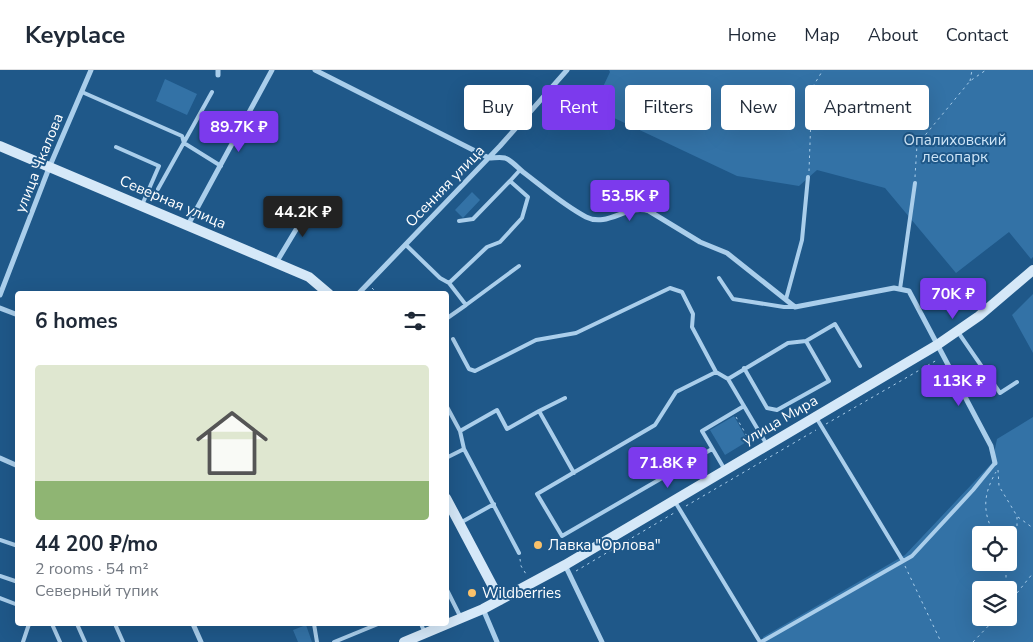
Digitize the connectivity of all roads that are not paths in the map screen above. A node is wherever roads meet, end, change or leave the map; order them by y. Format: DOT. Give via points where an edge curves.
graph roads {
  1 [pos="91,70"];
  2 [pos="272,70"];
  3 [pos="315,70"];
  4 [pos="564,71"];
  5 [pos="82,92"];
  6 [pos="212,92"];
  7 [pos="184,143"];
  8 [pos="0,146"];
  9 [pos="116,147"];
  10 [pos="489,158"];
  11 [pos="221,166"];
  12 [pos="49,168"];
  13 [pos="520,170"];
  14 [pos="808,177"];
  15 [pos="510,181"];
  16 [pos="915,183"];
  17 [pos="158,189"];
  18 [pos="312,203"];
  19 [pos="142,205"];
  20 [pos="459,221"];
  21 [pos="188,225"];
  22 [pos="406,244"];
  23 [pos="276,263"];
  24 [pos="519,266"];
  25 [pos="1033,270"];
  26 [pos="719,278"];
  27 [pos="449,283"];
  28 [pos="900,289"];
  29 [pos="325,291"];
  30 [pos="361,291"];
  31 [pos="0,295"];
  32 [pos="786,298"];
  33 [pos="466,305"];
  34 [pos="795,307"];
  35 [pos="0,308"];
  36 [pos="15,314"];
  37 [pos="449,317"];
  38 [pos="958,332"];
  39 [pos="453,339"];
  40 [pos="806,340"];
  41 [pos="939,349"];
  42 [pos="860,366"];
  43 [pos="744,368"];
  44 [pos="716,372"];
  45 [pos="728,379"];
  46 [pos="1017,382"];
  47 [pos="565,398"];
  48 [pos="744,406"];
  49 [pos="449,411"];
  50 [pos="539,411"];
  51 [pos="816,417"];
  52 [pos="460,431"];
  53 [pos="767,445"];
  54 [pos="464,448"];
  55 [pos="712,449"];
  56 [pos="449,456"];
  57 [pos="0,458"];
  58 [pos="995,464"];
  59 [pos="15,465"];
  60 [pos="725,470"];
  61 [pos="574,473"];
  62 [pos="674,500"];
  63 [pos="449,503"];
  64 [pos="494,504"];
  65 [pos="460,523"];
  66 [pos="0,540"];
  67 [pos="15,545"];
  68 [pos="519,553"];
  69 [pos="903,561"];
  70 [pos="565,565"];
  71 [pos="0,576"];
  72 [pos="15,581"];
  73 [pos="449,594"];
  74 [pos="0,598"];
  75 [pos="500,600"];
  76 [pos="15,604"];
  77 [pos="483,609"];
  78 [pos="461,618"];
  79 [pos="449,621"];
  80 [pos="28,626"];
  81 [pos="53,626"];
  82 [pos="78,626"];
  83 [pos="116,626"];
  84 [pos="194,626"];
  85 [pos="314,626"];
  86 [pos="373,626"];
  87 [pos="423,628"];
  88 [pos="23,642"];
  89 [pos="60,642"];
  90 [pos="85,642"];
  91 [pos="123,642"];
  92 [pos="202,642"];
  93 [pos="317,642"];
  94 [pos="334,642"];
  95 [pos="404,642"];
  96 [pos="496,642"];
  97 [pos="602,642"];
  98 [pos="760,642"];
  1 -- 5 [label="street, улица Чкалова"];
  2 -- 11 [label="street"];
  3 -- 10 [label="street"];
  4 -- 10 [label="street, Осенняя улица"];
  5 -- 7 [label="lane" via="182,136"];
  5 -- 12 [label="street, улица Чкалова"];
  6 -- 7 [label="lane"];
  7 -- 11 [label="lane"];
  7 -- 17 [label="lane"];
  8 -- 12 [label="street, Северная улица"];
  9 -- 19 [label="lane" via="159,166"];
  10 -- 13 [label="street" via="505,158"];
  10 -- 22 [label="street, Осенняя улица"];
  11 -- 21 [label="street"];
  12 -- 19 [label="street, Северная улица"];
  12 -- 31 [label="street, улица Чкалова"];
  13 -- 15 [label="lane"];
  13 -- 32 [label="street" via="587,218 607,219 643,208 700,242 727,253"];
  14 -- 32 [label="lane" via="802,240"];
  15 -- 20 [label="lane" via="473,219"];
  15 -- 27 [label="lane" via="528,197 522,218 500,242 487,247"];
  16 -- 28 [label="lane"];
  18 -- 23 [label="street"];
  19 -- 21 [label="street, Северная улица"];
  21 -- 23 [label="street, Северная улица"];
  22 -- 27 [label="lane"];
  22 -- 30 [label="street, Осенняя улица"];
  23 -- 29 [label="street, Северная улица" via="309,277"];
  24 -- 33 [label="lane"];
  25 -- 38 [label="street, улица Мира"];
  26 -- 34 [label="lane" via="733,300"];
  27 -- 33 [label="lane"];
  28 -- 34 [label="street"];
  28 -- 41 [label="street" via="909,291"];
  32 -- 34 [label="street"];
  33 -- 37 [label="lane"];
  35 -- 36 [label="street"];
  38 -- 41 [label="street, улица Мира"];
  38 -- 46 [label="lane" via="1000,393"];
  39 -- 44 [label="lane" via="469,369 475,371 536,340 576,333 670,288 682,292 693,314 692,327"];
  40 -- 42 [label="lane" via="835,324"];
  40 -- 43 [label="lane" via="788,343"];
  40 -- 43 [label="lane" via="829,380 777,410 767,408"];
  41 -- 51 [label="street, улица Мира"];
  41 -- 58 [label="street" via="991,446"];
  43 -- 45 [label="lane"];
  44 -- 45 [label="lane"];
  44 -- 61 [label="lane" via="676,392 655,425"];
  45 -- 48 [label="lane"];
  47 -- 50 [label="lane"];
  48 -- 53 [label="lane"];
  48 -- 55 [label="lane" via="702,430"];
  49 -- 52 [label="lane"];
  50 -- 52 [label="lane" via="507,429 497,410"];
  50 -- 61 [label="lane"];
  51 -- 53 [label="street, улица Мира"];
  51 -- 69 [label="lane"];
  52 -- 54 [label="lane"];
  53 -- 60 [label="street, улица Мира"];
  54 -- 56 [label="lane"];
  54 -- 64 [label="lane"];
  55 -- 60 [label="lane"];
  55 -- 61 [label="lane" via="562,536 537,494"];
  57 -- 59 [label="street"];
  58 -- 69 [label="lane" via="919,549"];
  60 -- 62 [label="street, улица Мира"];
  62 -- 70 [label="street, улица Мира"];
  62 -- 98 [label="lane"];
  63 -- 65 [label="street"];
  64 -- 65 [label="lane"];
  64 -- 68 [label="lane"];
  65 -- 75 [label="street"];
  66 -- 67 [label="lane"];
  69 -- 98 [label="lane"];
  70 -- 75 [label="street, улица Мира"];
  70 -- 97 [label="street"];
  71 -- 72 [label="lane"];
  73 -- 78 [label="lane"];
  74 -- 76 [label="lane"];
  75 -- 77 [label="street, улица Мира"];
  77 -- 78 [label="street, улица Мира"];
  77 -- 96 [label="street"];
  78 -- 79 [label="street, улица Мира"];
  80 -- 88 [label="lane"];
  81 -- 89 [label="lane"];
  82 -- 90 [label="lane"];
  83 -- 91 [label="lane"];
  84 -- 92 [label="street"];
  85 -- 93 [label="lane"];
  86 -- 94 [label="lane"];
  87 -- 95 [label="street, улица Мира"];
}
